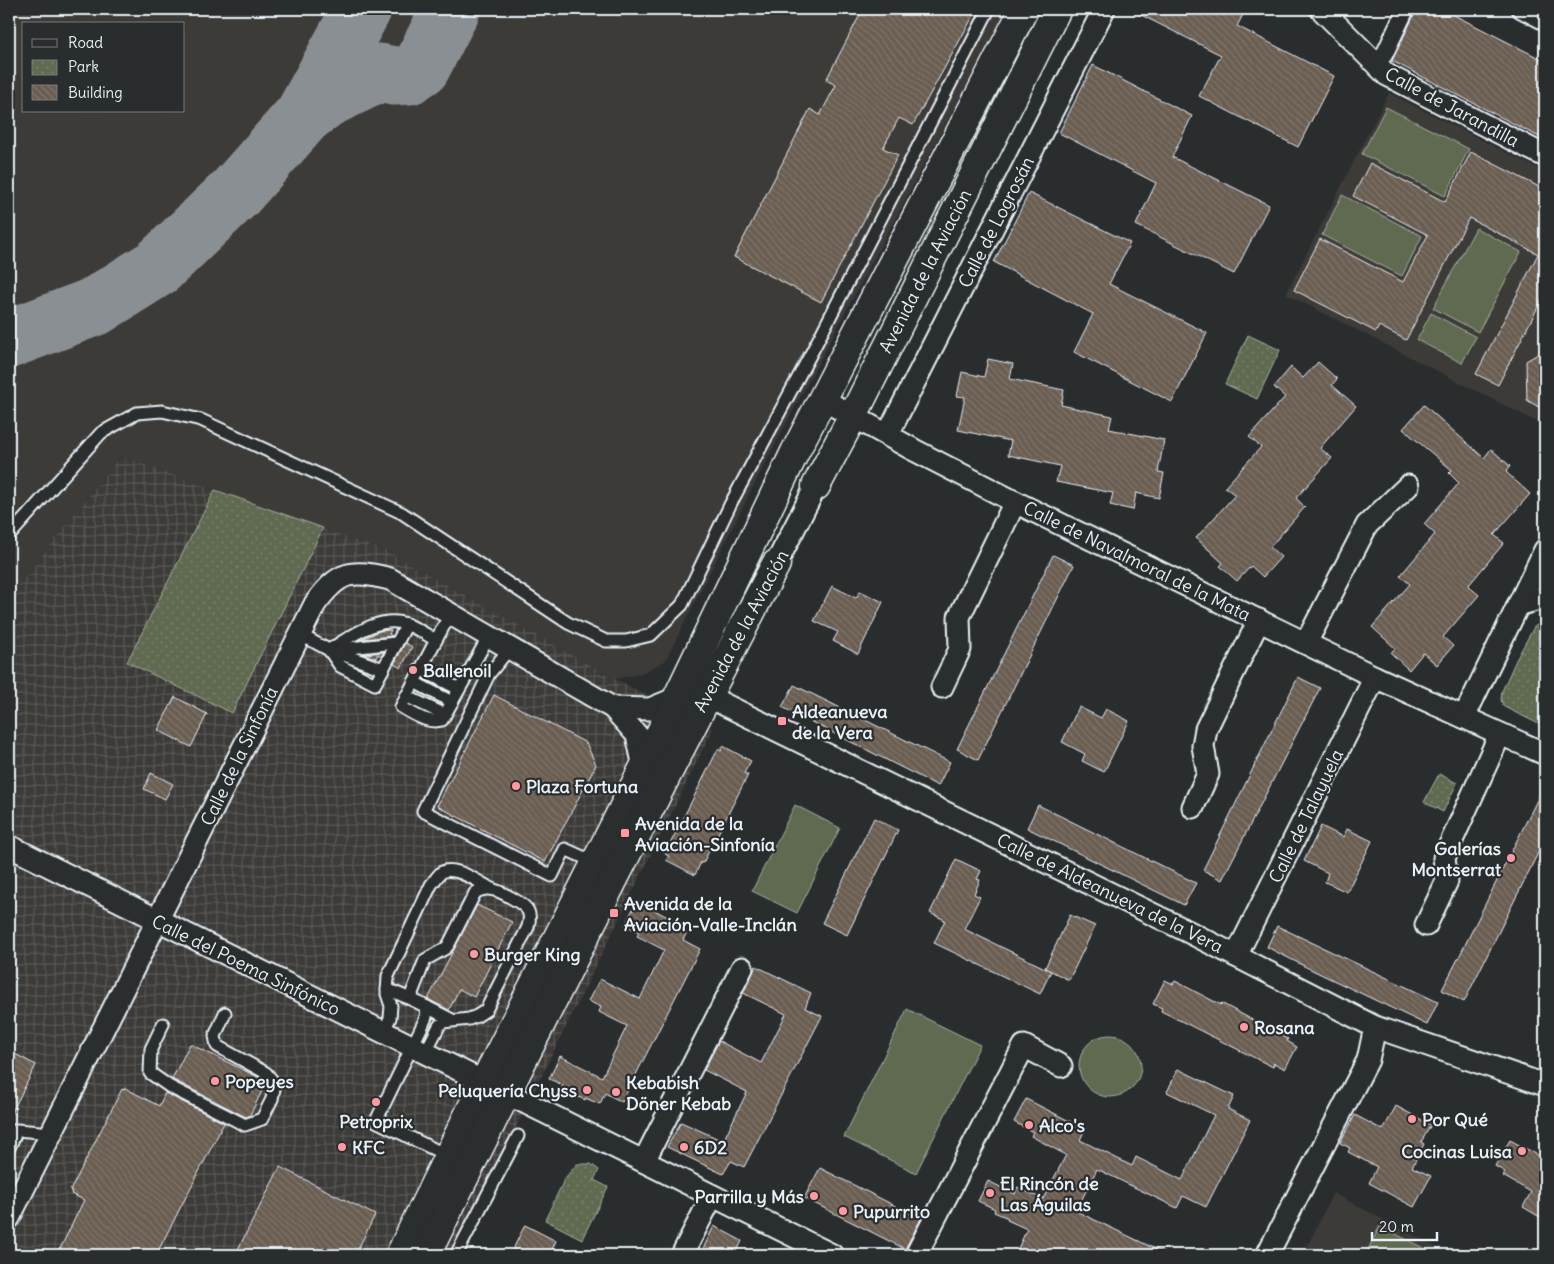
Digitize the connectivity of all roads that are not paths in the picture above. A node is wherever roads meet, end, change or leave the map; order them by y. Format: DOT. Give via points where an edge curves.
graph roads {
  1 [pos="989,9"];
  2 [pos="1024,9"];
  3 [pos="1057,9"];
  4 [pos="1104,9"];
  5 [pos="1321,9"];
  6 [pos="1406,9"];
  7 [pos="1520,9"];
  8 [pos="1545,22"];
  9 [pos="1384,55"];
  10 [pos="1545,156"];
  11 [pos="822,399"];
  12 [pos="853,416"];
  13 [pos="888,434"];
  14 [pos="816,486"];
  15 [pos="1408,486"];
  16 [pos="1014,502"];
  17 [pos="9,536"];
  18 [pos="1545,550"];
  19 [pos="776,564"];
  20 [pos="1545,599"];
  21 [pos="1518,605"];
  22 [pos="451,613"];
  23 [pos="1258,620"];
  24 [pos="406,624"];
  25 [pos="299,634"];
  26 [pos="489,636"];
  27 [pos="436,640"];
  28 [pos="1306,643"];
  29 [pos="396,644"];
  30 [pos="510,648"];
  31 [pos="329,650"];
  32 [pos="383,669"];
  33 [pos="420,669"];
  34 [pos="1375,677"];
  35 [pos="414,682"];
  36 [pos="942,687"];
  37 [pos="459,689"];
  38 [pos="707,696"];
  39 [pos="679,697"];
  40 [pos="452,702"];
  41 [pos="614,708"];
  42 [pos="1464,717"];
  43 [pos="1500,734"];
  44 [pos="1545,754"];
  45 [pos="644,767"];
  46 [pos="1193,807"];
  47 [pos="9,846"];
  48 [pos="596,863"];
  49 [pos="494,890"];
  50 [pos="158,921"];
  51 [pos="1426,925"];
  52 [pos="1236,956"];
  53 [pos="742,968"];
  54 [pos="388,989"];
  55 [pos="413,1000"];
  56 [pos="427,1007"];
  57 [pos="225,1013"];
  58 [pos="452,1020"];
  59 [pos="163,1024"];
  60 [pos="1375,1027"];
  61 [pos="383,1033"];
  62 [pos="418,1050"];
  63 [pos="1061,1066"];
  64 [pos="1545,1085"];
  65 [pos="495,1088"];
  66 [pos="51,1133"];
  67 [pos="518,1136"];
  68 [pos="9,1148"];
  69 [pos="448,1156"];
  70 [pos="644,1161"];
  71 [pos="712,1196"];
  72 [pos="9,1218"];
  73 [pos="400,1255"];
  74 [pos="426,1255"];
  75 [pos="456,1255"];
  76 [pos="682,1255"];
  77 [pos="832,1255"];
  78 [pos="916,1255"];
  79 [pos="1267,1255"];
  1 -- 17 [label="lane" via="682,605 651,635 626,641 606,641 568,623 402,513 201,420 162,411 137,414 101,432"];
  2 -- 11 [label="main road, Avenida de la Aviación"];
  3 -- 12 [label="main road, Avenida de la Aviación"];
  4 -- 13 [label="street, Calle de Logrosán"];
  5 -- 10 [label="street, Calle de Jarandilla" via="1387,75"];
  6 -- 9 [label="street"];
  7 -- 8 [label="street"];
  11 -- 12 [label="street, Calle de Navalmoral de la Mata"];
  11 -- 39 [label="main road, Avenida de la Aviación"];
  12 -- 13 [label="street, Calle de Navalmoral de la Mata"];
  12 -- 14 [label="main road, Avenida de la Aviación"];
  13 -- 16 [label="street, Calle de Navalmoral de la Mata"];
  14 -- 19 [label="street, Avenida de la Aviación"];
  15 -- 28 [label="street" via="1367,525"];
  16 -- 23 [label="street, Calle de Navalmoral de la Mata"];
  16 -- 36 [label="street, Calle de Navalmoral de la Mata" via="959,617 960,649"];
  18 -- 21 [label="street"];
  19 -- 38 [label="main road, Avenida de la Aviación"];
  20 -- 21 [label="street"];
  21 -- 42 [label="street"];
  22 -- 25 [label="street, Calle de la Sinfonía" via="390,578 369,573 344,575 323,592"];
  22 -- 26 [label="street, Calle de la Sinfonía"];
  22 -- 27 [label="lane"];
  23 -- 28 [label="street, Calle de Navalmoral de la Mata"];
  23 -- 46 [label="street, Calle de Navalmoral de la Mata" via="1206,729 1203,746 1208,774"];
  24 -- 27 [label="lane"];
  24 -- 29 [label="lane"];
  24 -- 31 [label="lane" via="387,622 360,630"];
  25 -- 31 [label="lane"];
  25 -- 50 [label="street, Calle de la Sinfonía"];
  26 -- 30 [label="street, Calle de la Sinfonía"];
  26 -- 37 [label="lane"];
  27 -- 33 [label="lane"];
  28 -- 34 [label="street, Calle de Navalmoral de la Mata"];
  29 -- 31 [label="lane"];
  29 -- 32 [label="lane"];
  30 -- 41 [label="street, Calle de la Sinfonía"];
  30 -- 48 [label="lane" via="489,674 423,811 552,876 565,849"];
  31 -- 32 [label="lane"];
  31 -- 32 [label="lane" via="340,666 375,684"];
  33 -- 35 [label="lane"];
  33 -- 37 [label="lane"];
  34 -- 42 [label="street, Calle de Navalmoral de la Mata"];
  34 -- 52 [label="street, Calle de Talayuela"];
  35 -- 40 [label="lane"];
  35 -- 40 [label="lane" via="400,707 429,722 442,720"];
  37 -- 40 [label="lane"];
  38 -- 39 [label="street, Calle de Aldeanueva de la Vera"];
  38 -- 52 [label="street, Calle de Aldeanueva de la Vera"];
  38 -- 65 [label="main road, Avenida de la Aviación"];
  39 -- 41 [label="street, Calle de la Sinfonía" via="650,709"];
  39 -- 45 [label="main road, Avenida de la Aviación"];
  41 -- 45 [label="street, Calle de la Sinfonía" via="636,734"];
  42 -- 43 [label="street, Calle de Navalmoral de la Mata"];
  43 -- 44 [label="street, Calle de Navalmoral de la Mata"];
  43 -- 51 [label="street" via="1444,858 1447,881"];
  45 -- 48 [label="main road, Avenida de la Aviación"];
  47 -- 50 [label="street, Calle del Poema Sinfónico"];
  48 -- 65 [label="main road, Avenida de la Aviación"];
  49 -- 54 [label="lane" via="460,872 448,870 440,874 431,885 388,976"];
  49 -- 55 [label="lane" via="480,889 475,893 449,944 425,960 412,993"];
  49 -- 58 [label="lane" via="523,905 530,919 528,927 486,1010 477,1016"];
  50 -- 61 [label="street, Calle del Poema Sinfónico"];
  50 -- 66 [label="street, Calle de la Sinfonía"];
  52 -- 60 [label="street, Calle de Aldeanueva de la Vera"];
  53 -- 70 [label="street"];
  54 -- 55 [label="lane"];
  54 -- 61 [label="lane" via="390,1018"];
  55 -- 56 [label="lane"];
  56 -- 58 [label="lane"];
  56 -- 62 [label="lane"];
  57 -- 59 [label="lane" via="216,1036 216,1046 266,1073 275,1084 272,1099 262,1118 245,1125 170,1087 150,1073 152,1049"];
  58 -- 62 [label="lane" via="443,1022"];
  60 -- 64 [label="street, Calle de Aldeanueva de la Vera"];
  60 -- 79 [label="street" via="1368,1060"];
  61 -- 62 [label="street, Calle del Poema Sinfónico"];
  62 -- 65 [label="street, Calle del Poema Sinfónico"];
  62 -- 69 [label="lane" via="376,1121"];
  63 -- 78 [label="street" via="1024,1046"];
  65 -- 69 [label="main road, Avenida de la Aviación"];
  65 -- 70 [label="street, Calle del Poema Sinfónico"];
  65 -- 74 [label="main road, Avenida de la Aviación"];
  66 -- 68 [label="lane" via="18,1130"];
  66 -- 72 [label="street, Calle de la Sinfonía"];
  67 -- 75 [label="lane"];
  69 -- 73 [label="main road, Avenida de la Aviación"];
  70 -- 71 [label="street, Calle del Poema Sinfónico"];
  71 -- 76 [label="street"];
  71 -- 77 [label="street, Calle del Poema Sinfónico"];
}
